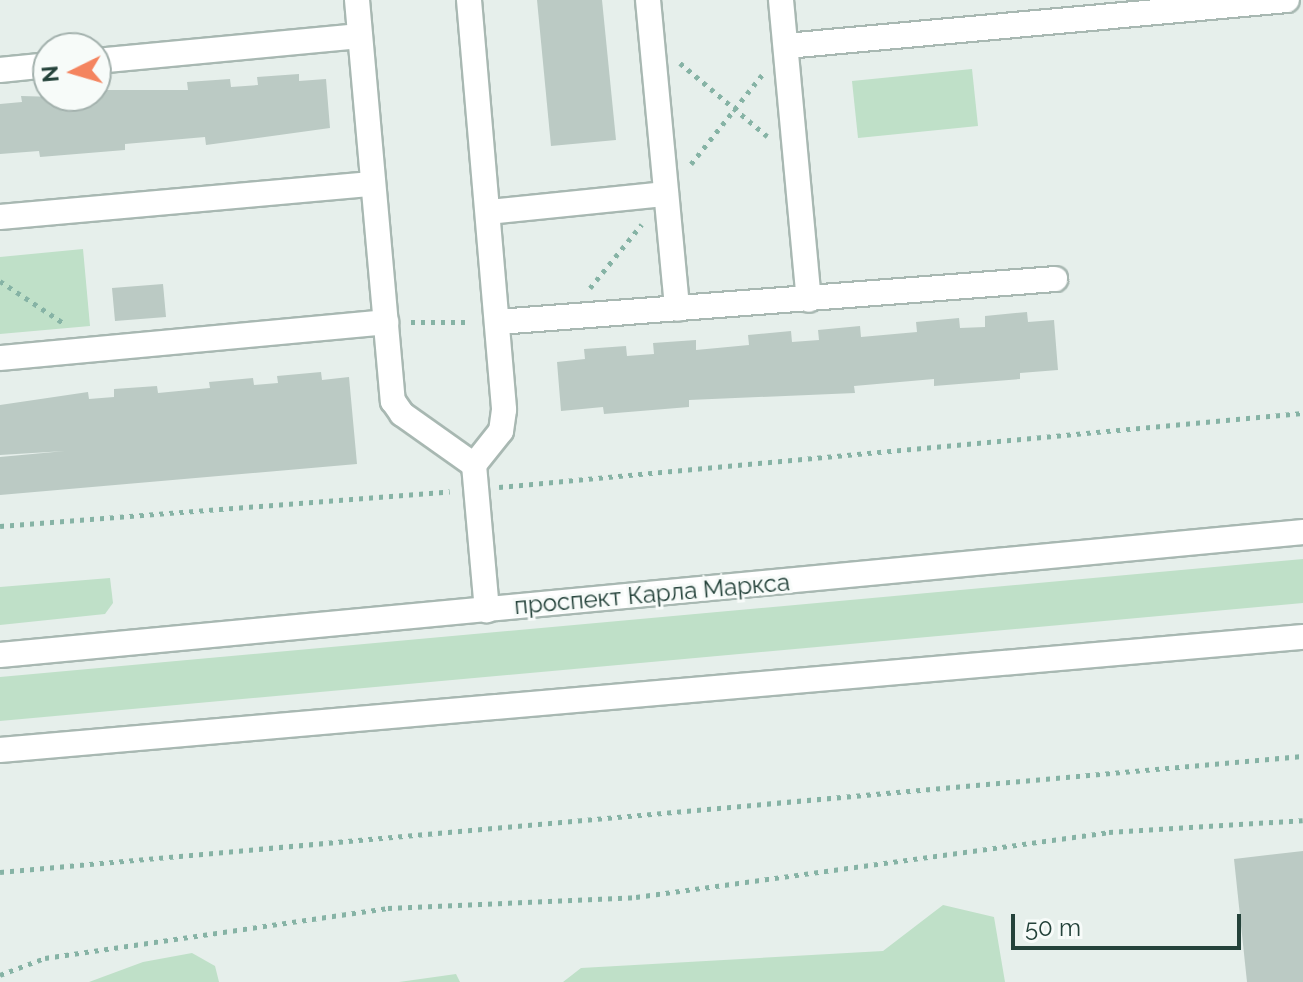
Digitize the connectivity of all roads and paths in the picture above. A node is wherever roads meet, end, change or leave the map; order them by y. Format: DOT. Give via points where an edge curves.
graph roads {
  1 [pos="357,0"];
  2 [pos="469,0"];
  3 [pos="648,0"];
  4 [pos="781,0"];
  5 [pos="1287,0"];
  6 [pos="360,36"];
  7 [pos="651,39"];
  8 [pos="786,46"];
  9 [pos="112,59"];
  10 [pos="32,67"];
  11 [pos="0,70"];
  12 [pos="796,161"];
  13 [pos="372,184"];
  14 [pos="666,194"];
  15 [pos="488,212"];
  16 [pos="0,217"];
  17 [pos="1055,279"];
  18 [pos="0,281"];
  19 [pos="809,300"];
  20 [pos="677,309"];
  21 [pos="386,322"];
  22 [pos="498,322"];
  23 [pos="103,348"];
  24 [pos="0,358"];
  25 [pos="1303,413"];
  26 [pos="476,477"];
  27 [pos="0,526"];
  28 [pos="1303,532"];
  29 [pos="487,610"];
  30 [pos="1303,637"];
  31 [pos="0,655"];
  32 [pos="0,750"];
  33 [pos="1303,756"];
  34 [pos="1303,820"];
  35 [pos="0,872"];
  36 [pos="0,975"];
  1 -- 6 [label="street"];
  2 -- 15 [label="street"];
  3 -- 7 [label="street"];
  4 -- 8 [label="street"];
  5 -- 8 [label="street"];
  6 -- 9 [label="street"];
  6 -- 13 [label="street"];
  7 -- 12 [label="path"];
  7 -- 14 [label="street"];
  8 -- 12 [label="street"];
  10 -- 11 [label="street"];
  12 -- 19 [label="street"];
  13 -- 16 [label="street"];
  13 -- 21 [label="street"];
  14 -- 15 [label="street"];
  14 -- 20 [label="street"];
  15 -- 22 [label="street"];
  17 -- 19 [label="street"];
  18 -- 23 [label="path"];
  19 -- 20 [label="street"];
  20 -- 22 [label="street"];
  21 -- 22 [label="path"];
  21 -- 23 [label="street"];
  21 -- 26 [label="street" via="393,401"];
  22 -- 26 [label="street" via="504,410 501,431"];
  23 -- 24 [label="street"];
  25 -- 26 [label="path"];
  26 -- 27 [label="path"];
  26 -- 29 [label="street"];
  28 -- 29 [label="street, проспект Карла Маркса"];
  29 -- 31 [label="street, проспект Карла Маркса"];
  30 -- 32 [label="street"];
  33 -- 35 [label="path"];
  34 -- 36 [label="path" via="1109,832 636,897 388,908 45,958"];
}
